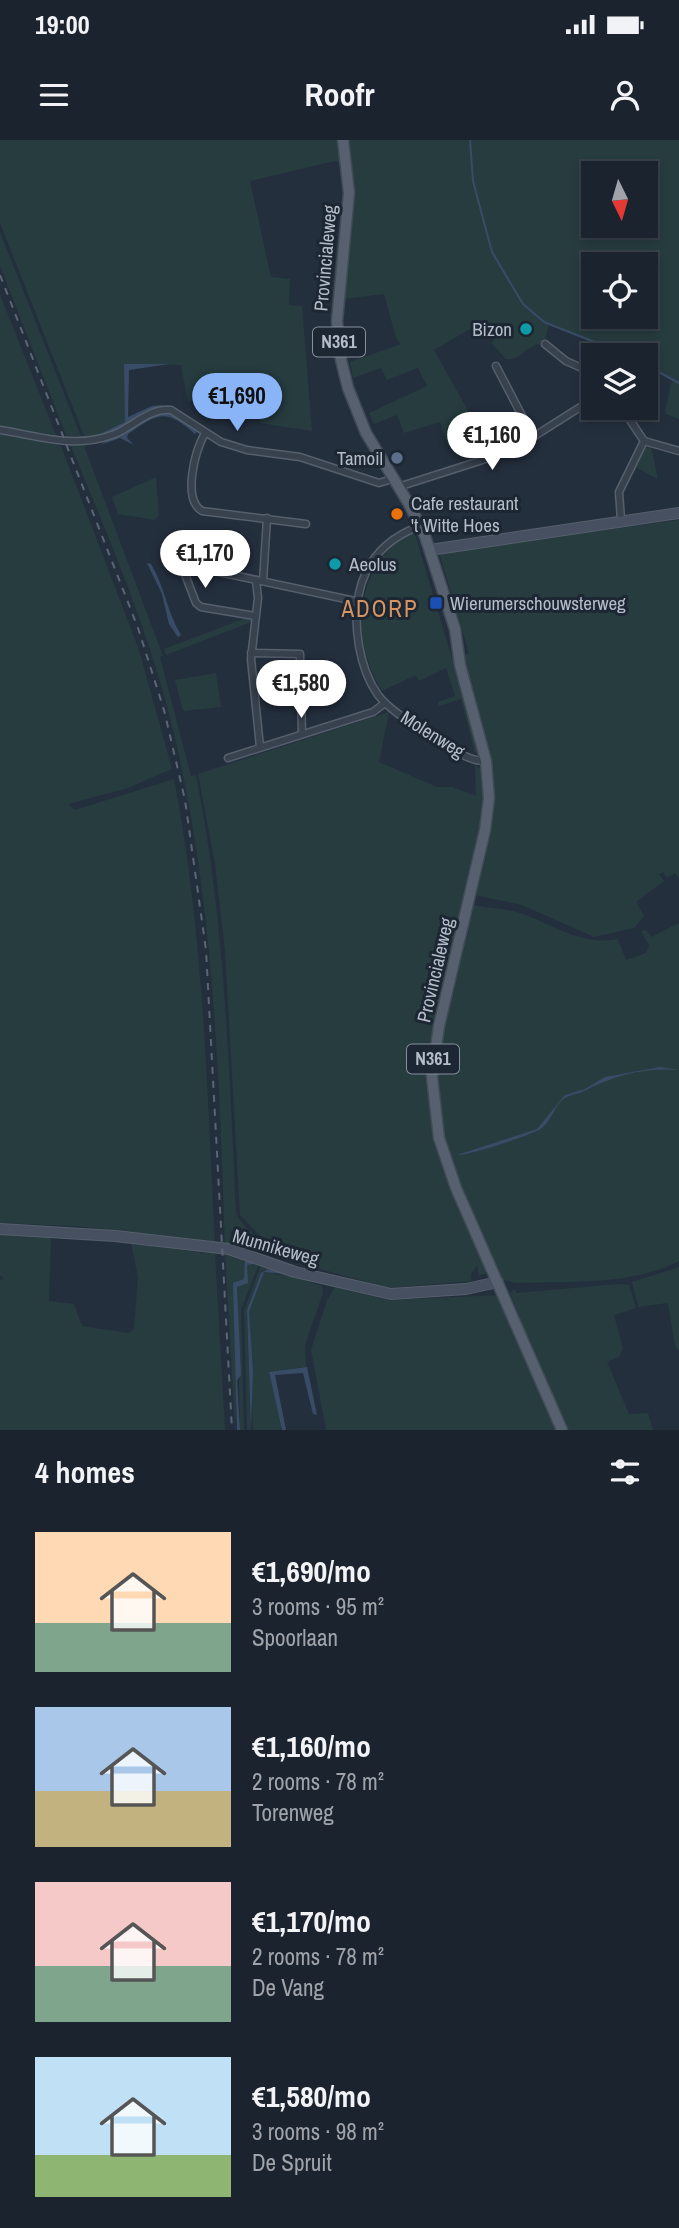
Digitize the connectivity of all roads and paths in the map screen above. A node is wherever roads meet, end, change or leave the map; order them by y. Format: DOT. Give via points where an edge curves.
graph roads {
  1 [pos="343,140"];
  2 [pos="545,344"];
  3 [pos="496,366"];
  4 [pos="581,368"];
  5 [pos="581,407"];
  6 [pos="630,420"];
  7 [pos="0,430"];
  8 [pos="205,433"];
  9 [pos="533,437"];
  10 [pos="644,441"];
  11 [pos="679,451"];
  12 [pos="395,483"];
  13 [pos="679,513"];
  14 [pos="267,518"];
  15 [pos="621,520"];
  16 [pos="306,524"];
  17 [pos="420,526"];
  18 [pos="173,543"];
  19 [pos="430,550"];
  20 [pos="181,564"];
  21 [pos="259,580"];
  22 [pos="355,601"];
  23 [pos="255,616"];
  24 [pos="251,653"];
  25 [pos="385,703"];
  26 [pos="302,734"];
  27 [pos="260,747"];
  28 [pos="228,758"];
  29 [pos="486,761"];
  30 [pos="0,1229"];
  31 [pos="498,1282"];
  32 [pos="562,1430"];
  1 -- 12 [label="main road, Provincialeweg / N361" via="349,193 337,321 341,360 361,423"];
  2 -- 4 [label="street"];
  3 -- 9 [label="street"];
  5 -- 9 [label="street"];
  6 -- 10 [label="street"];
  7 -- 8 [label="street" via="54,442 84,441 111,435 167,409"];
  8 -- 12 [label="street" via="247,450 300,457 379,483"];
  8 -- 14 [label="street" via="193,478 195,507"];
  9 -- 12 [label="street" via="489,458"];
  10 -- 11 [label="street"];
  10 -- 15 [label="street" via="619,492"];
  12 -- 17 [label="main road, Provincialeweg / N361"];
  13 -- 15 [label="street"];
  14 -- 16 [label="street"];
  14 -- 21 [label="street"];
  15 -- 19 [label="street"];
  17 -- 19 [label="main road, Provincialeweg / N361"];
  17 -- 22 [label="street" via="400,532 382,550 360,584"];
  18 -- 20 [label="street"];
  19 -- 29 [label="main road, Provincialeweg / N361"];
  20 -- 21 [label="street"];
  20 -- 23 [label="street" via="201,607"];
  21 -- 22 [label="street"];
  21 -- 23 [label="street"];
  22 -- 25 [label="street, Molenweg" via="360,652"];
  23 -- 24 [label="street"];
  24 -- 26 [label="street" via="300,654 303,658"];
  24 -- 27 [label="street"];
  25 -- 26 [label="street" via="373,712"];
  25 -- 29 [label="street, Molenweg" via="450,747"];
  26 -- 27 [label="street"];
  27 -- 28 [label="street"];
  29 -- 31 [label="main road, Provincialeweg / N361" via="486,821 438,1035 432,1092 445,1157"];
  30 -- 31 [label="street, Munnikeweg" via="229,1249 295,1272 391,1294"];
  31 -- 32 [label="main road, Provincialeweg / N361"];
}
